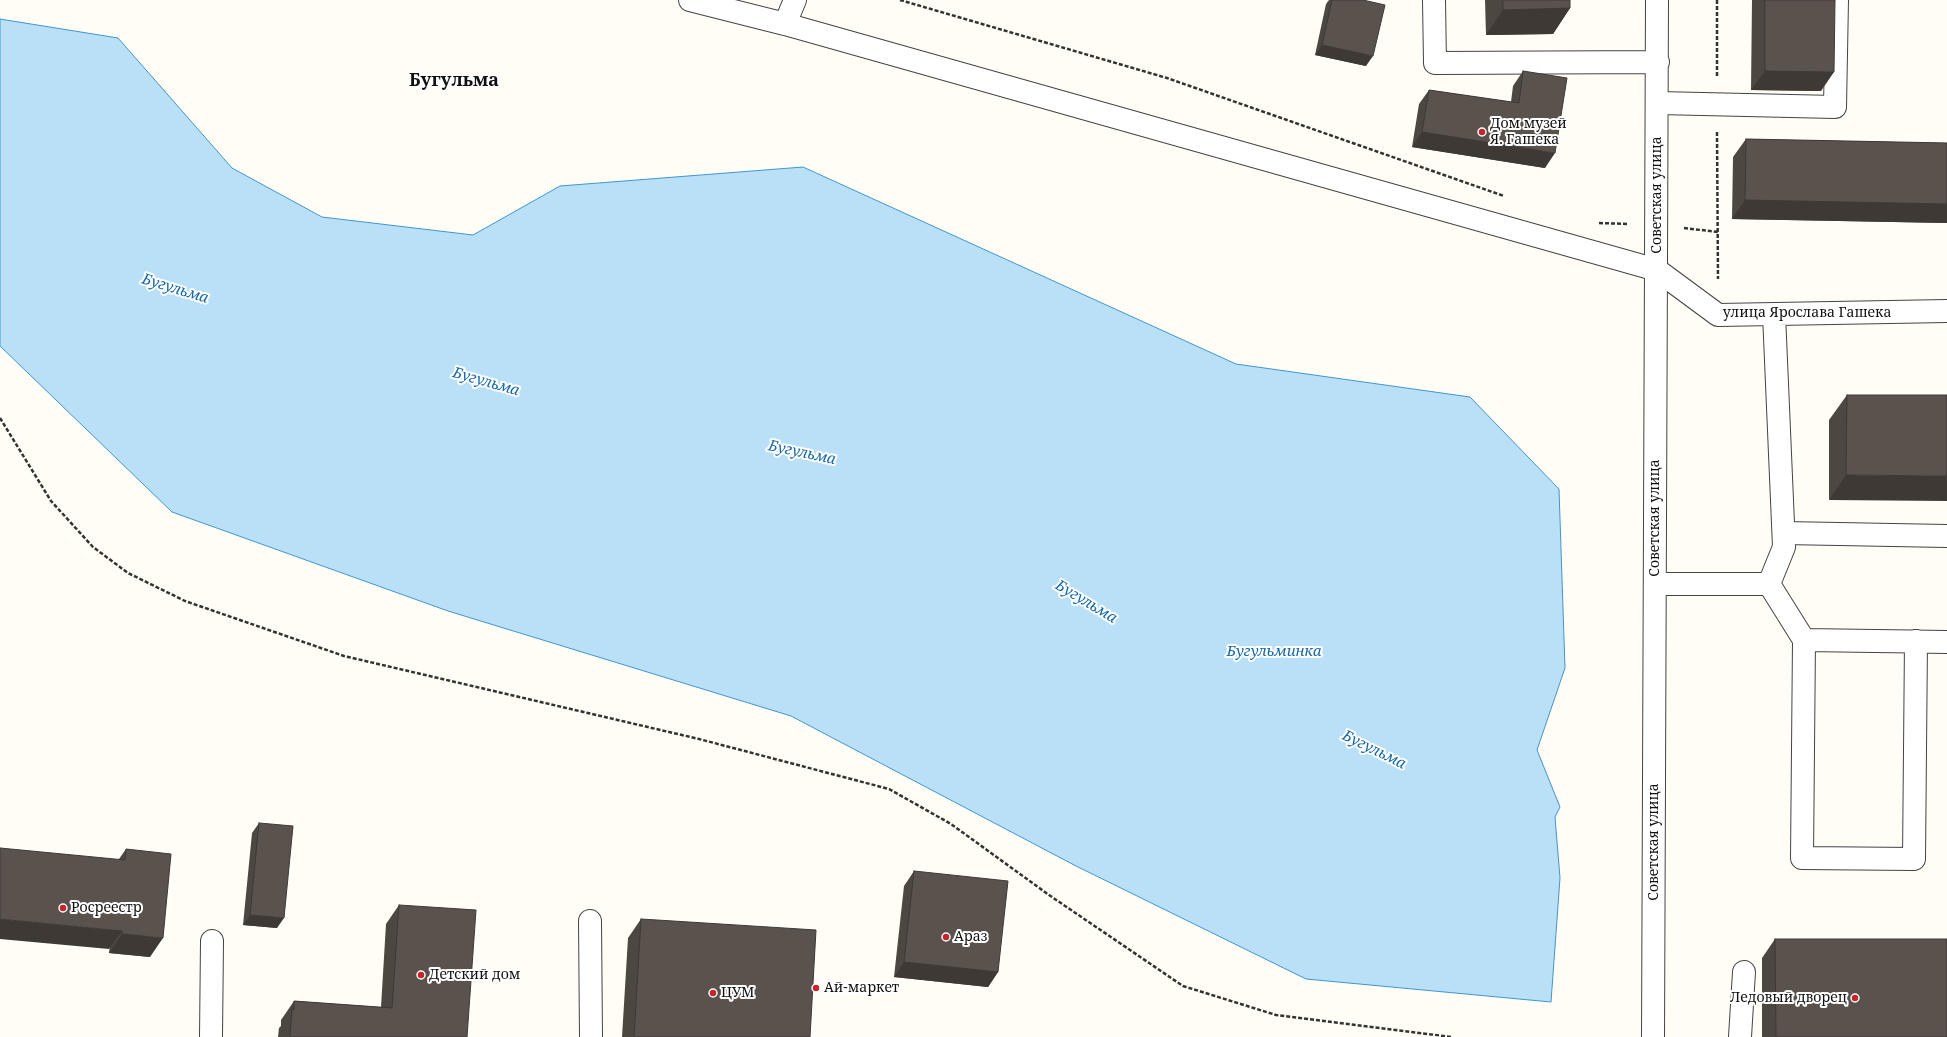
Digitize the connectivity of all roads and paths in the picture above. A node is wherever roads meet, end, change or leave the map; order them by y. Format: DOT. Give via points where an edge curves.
graph roads {
  1 [pos="690,0"];
  2 [pos="795,0"];
  3 [pos="900,0"];
  4 [pos="1434,0"];
  5 [pos="1657,0"];
  6 [pos="1717,0"];
  7 [pos="1837,0"];
  8 [pos="785,24"];
  9 [pos="1658,62"];
  10 [pos="1658,103"];
  11 [pos="1717,104"];
  12 [pos="1505,196"];
  13 [pos="1592,223"];
  14 [pos="1657,224"];
  15 [pos="1718,232"];
  16 [pos="1657,270"];
  17 [pos="1947,311"];
  18 [pos="1774,314"];
  19 [pos="1718,315"];
  20 [pos="0,418"];
  21 [pos="1784,533"];
  22 [pos="1947,536"];
  23 [pos="1655,584"];
  24 [pos="1769,584"];
  25 [pos="1804,640"];
  26 [pos="1916,641"];
  27 [pos="1947,642"];
  28 [pos="590,921"];
  29 [pos="212,941"];
  30 [pos="1744,972"];
  31 [pos="211,1037"];
  32 [pos="591,1037"];
  33 [pos="1452,1037"];
  34 [pos="1653,1037"];
  35 [pos="1740,1037"];
  1 -- 8 [label="street"];
  2 -- 8 [label="street"];
  3 -- 12 [label="path" via="1167,78"];
  4 -- 9 [label="street" via="1436,63"];
  5 -- 9 [label="street, Советская улица"];
  6 -- 11 [label="path"];
  7 -- 11 [label="street" via="1835,107"];
  8 -- 16 [label="street"];
  9 -- 10 [label="street, Советская улица"];
  10 -- 11 [label="street"];
  10 -- 14 [label="street, Советская улица"];
  11 -- 15 [label="path"];
  13 -- 14 [label="path"];
  14 -- 15 [label="path"];
  14 -- 16 [label="street, Советская улица"];
  15 -- 19 [label="path"];
  16 -- 19 [label="street, улица Ярослава Гашека"];
  16 -- 23 [label="street, Советская улица"];
  17 -- 18 [label="street, улица Ярослава Гашека"];
  18 -- 19 [label="street, улица Ярослава Гашека"];
  18 -- 21 [label="street"];
  20 -- 33 [label="path" via="51,502 93,547 128,573 185,601 344,656 691,738 889,789 951,824 1049,895 1183,986 1276,1015"];
  21 -- 22 [label="street"];
  21 -- 24 [label="street" via="1784,547"];
  23 -- 24 [label="street"];
  23 -- 34 [label="street, Советская улица"];
  24 -- 25 [label="street"];
  25 -- 26 [label="street"];
  25 -- 26 [label="street" via="1802,858 1914,860"];
  26 -- 27 [label="street"];
  28 -- 32 [label="street"];
  29 -- 31 [label="street"];
  30 -- 35 [label="street"];
}
